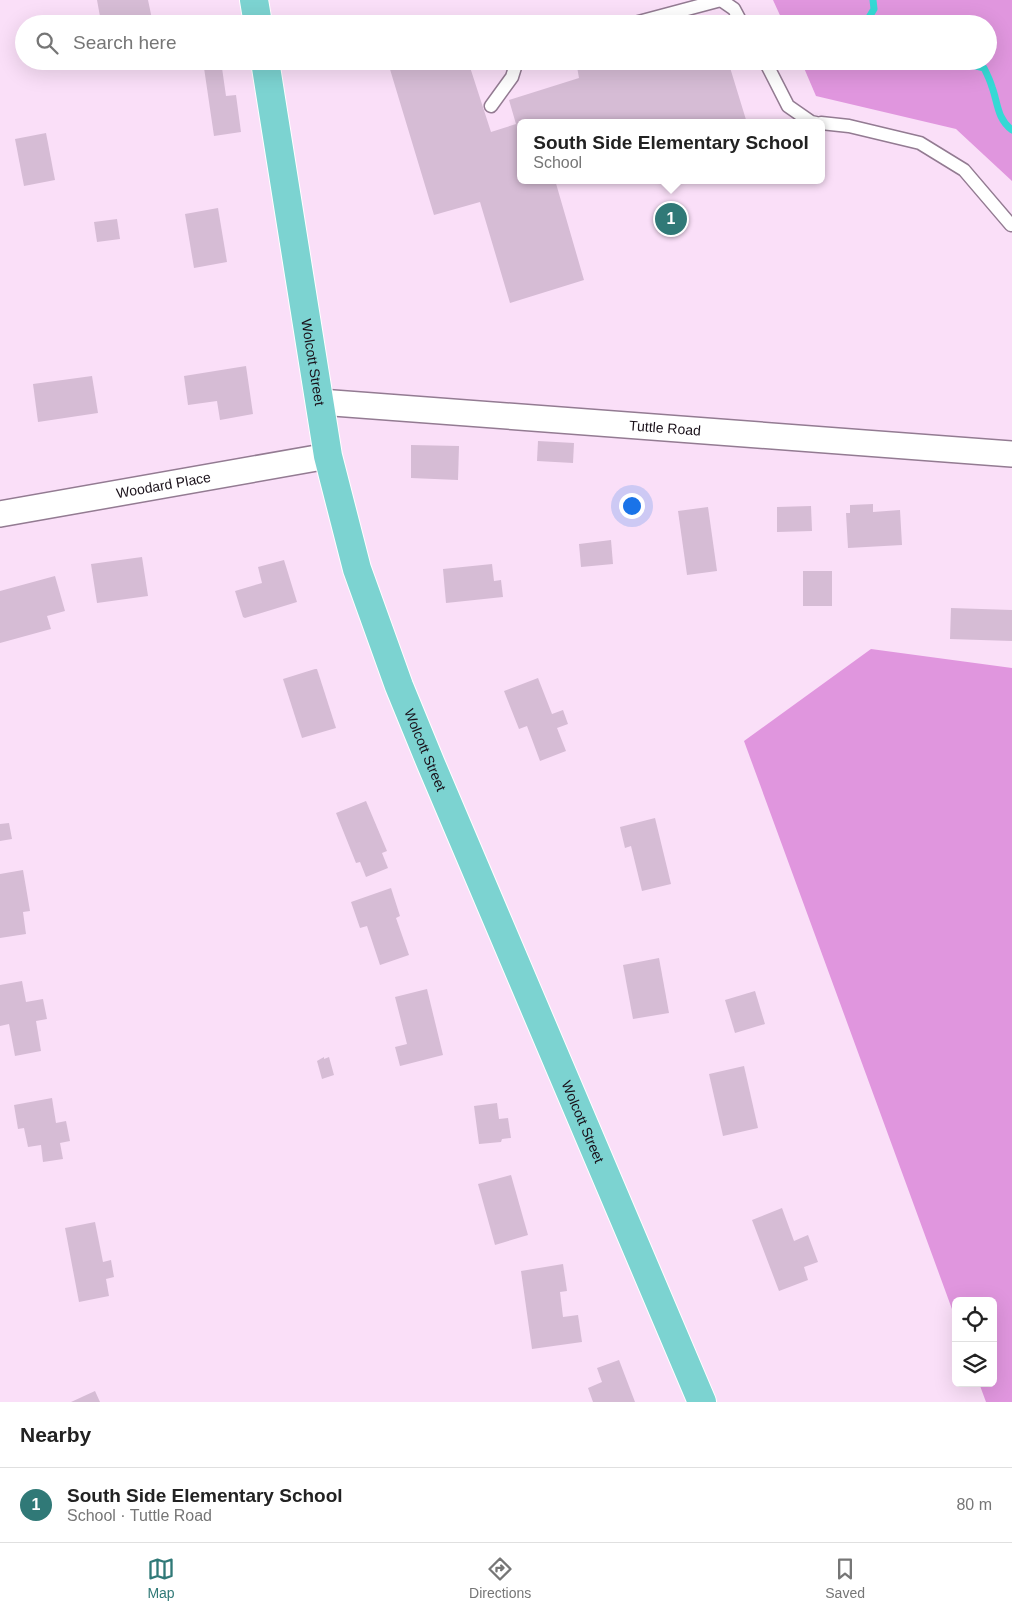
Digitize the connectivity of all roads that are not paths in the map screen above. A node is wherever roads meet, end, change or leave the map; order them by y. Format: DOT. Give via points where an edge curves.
graph roads {
  1 [pos="254,0"];
  2 [pos="721,0"];
  3 [pos="256,15"];
  4 [pos="665,15"];
  5 [pos="737,15"];
  6 [pos="266,70"];
  7 [pos="514,70"];
  8 [pos="770,70"];
  9 [pos="491,106"];
  10 [pos="807,119"];
  11 [pos="825,123"];
  12 [pos="1011,225"];
  13 [pos="320,402"];
  14 [pos="1012,454"];
  15 [pos="328,456"];
  16 [pos="0,514"];
  17 [pos="702,1402"];
  1 -- 3 [label="main road"];
  2 -- 4 [label="lane"];
  2 -- 5 [label="lane"];
  6 -- 13 [label="main road, Wolcott Street"];
  7 -- 9 [label="lane"];
  8 -- 10 [label="lane" via="788,106"];
  11 -- 12 [label="lane" via="920,143 964,170"];
  13 -- 14 [label="street, Tuttle Road"];
  13 -- 15 [label="main road, Wolcott Street"];
  15 -- 16 [label="street, Woodard Place"];
  15 -- 17 [label="main road, Wolcott Street" via="357,569 399,686"];
}
